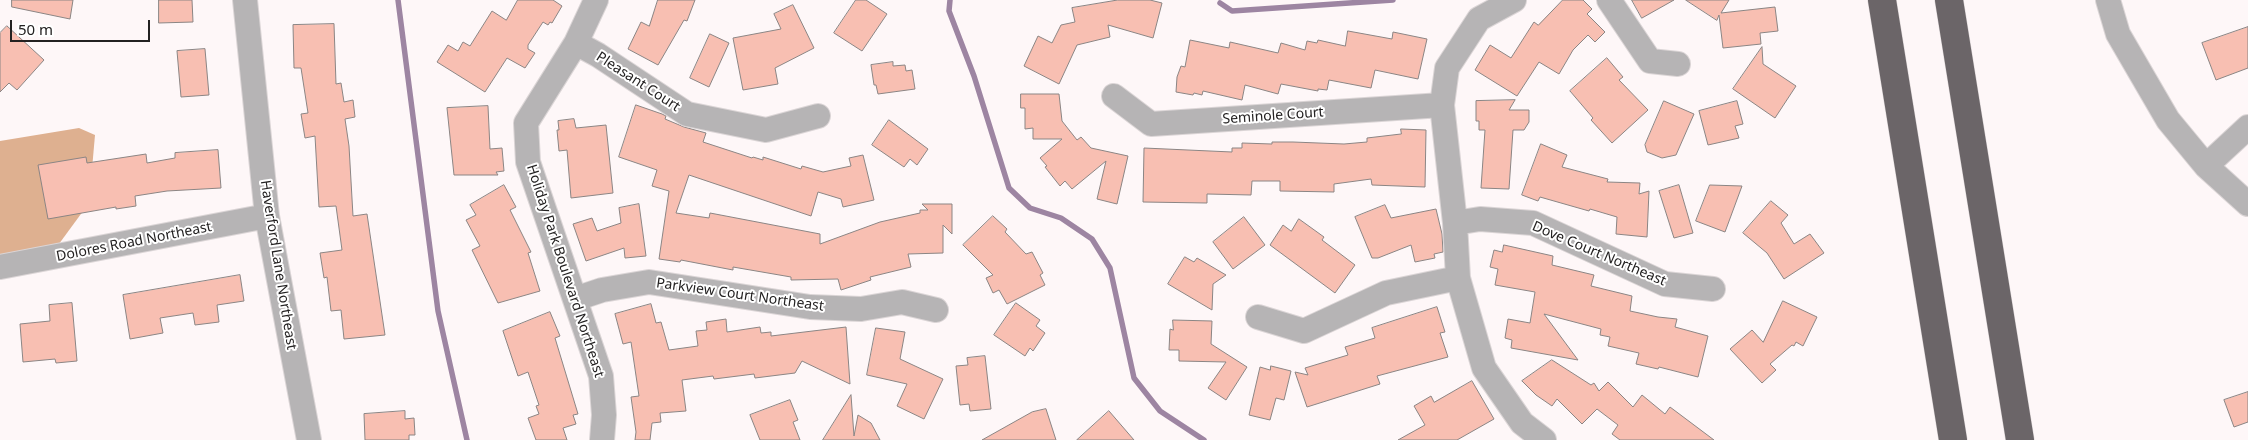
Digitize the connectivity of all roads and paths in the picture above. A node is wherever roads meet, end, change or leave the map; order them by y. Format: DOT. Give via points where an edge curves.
graph roads {
  1 [pos="245,0"];
  2 [pos="596,0"];
  3 [pos="1514,0"];
  4 [pos="1609,0"];
  5 [pos="1882,0"];
  6 [pos="1948,0"];
  7 [pos="2108,0"];
  8 [pos="576,43"];
  9 [pos="1678,64"];
  10 [pos="1114,96"];
  11 [pos="1442,105"];
  12 [pos="818,116"];
  13 [pos="2248,127"];
  14 [pos="2206,166"];
  15 [pos="2248,204"];
  16 [pos="267,216"];
  17 [pos="1455,223"];
  18 [pos="0,268"];
  19 [pos="1458,278"];
  20 [pos="1713,289"];
  21 [pos="574,299"];
  22 [pos="936,310"];
  23 [pos="1258,317"];
  24 [pos="1516,431"];
  25 [pos="309,440"];
  26 [pos="602,440"];
  27 [pos="1544,440"];
  28 [pos="1953,440"];
  29 [pos="2020,440"];
  1 -- 16 [label="street, Haverford Lane Northeast"];
  2 -- 8 [label="street, Holiday Park Boulevard Northeast"];
  3 -- 11 [label="street" via="1480,19 1447,68"];
  4 -- 9 [label="street" via="1650,61"];
  5 -- 28 [label="highway"];
  6 -- 29 [label="highway"];
  7 -- 14 [label="street" via="2118,34 2168,120"];
  8 -- 12 [label="street, Pleasant Court" via="687,114 766,130"];
  8 -- 21 [label="street, Holiday Park Boulevard Northeast" via="526,123 528,162"];
  10 -- 11 [label="street, Seminole Court" via="1151,124"];
  11 -- 17 [label="street"];
  13 -- 14 [label="street"];
  14 -- 15 [label="street"];
  16 -- 18 [label="street, Dolores Road Northeast"];
  16 -- 25 [label="street, Haverford Lane Northeast"];
  17 -- 19 [label="street"];
  17 -- 20 [label="street, Dove Court Northeast" via="1480,219 1533,223 1665,284"];
  19 -- 23 [label="street" via="1386,293 1304,330"];
  19 -- 24 [label="street" via="1484,368"];
  21 -- 22 [label="street, Parkview Court Northeast" via="602,290 649,282 810,307 861,309 902,302"];
  21 -- 26 [label="street, Holiday Park Boulevard Northeast" via="601,376"];
  24 -- 27 [label="street"];
}
